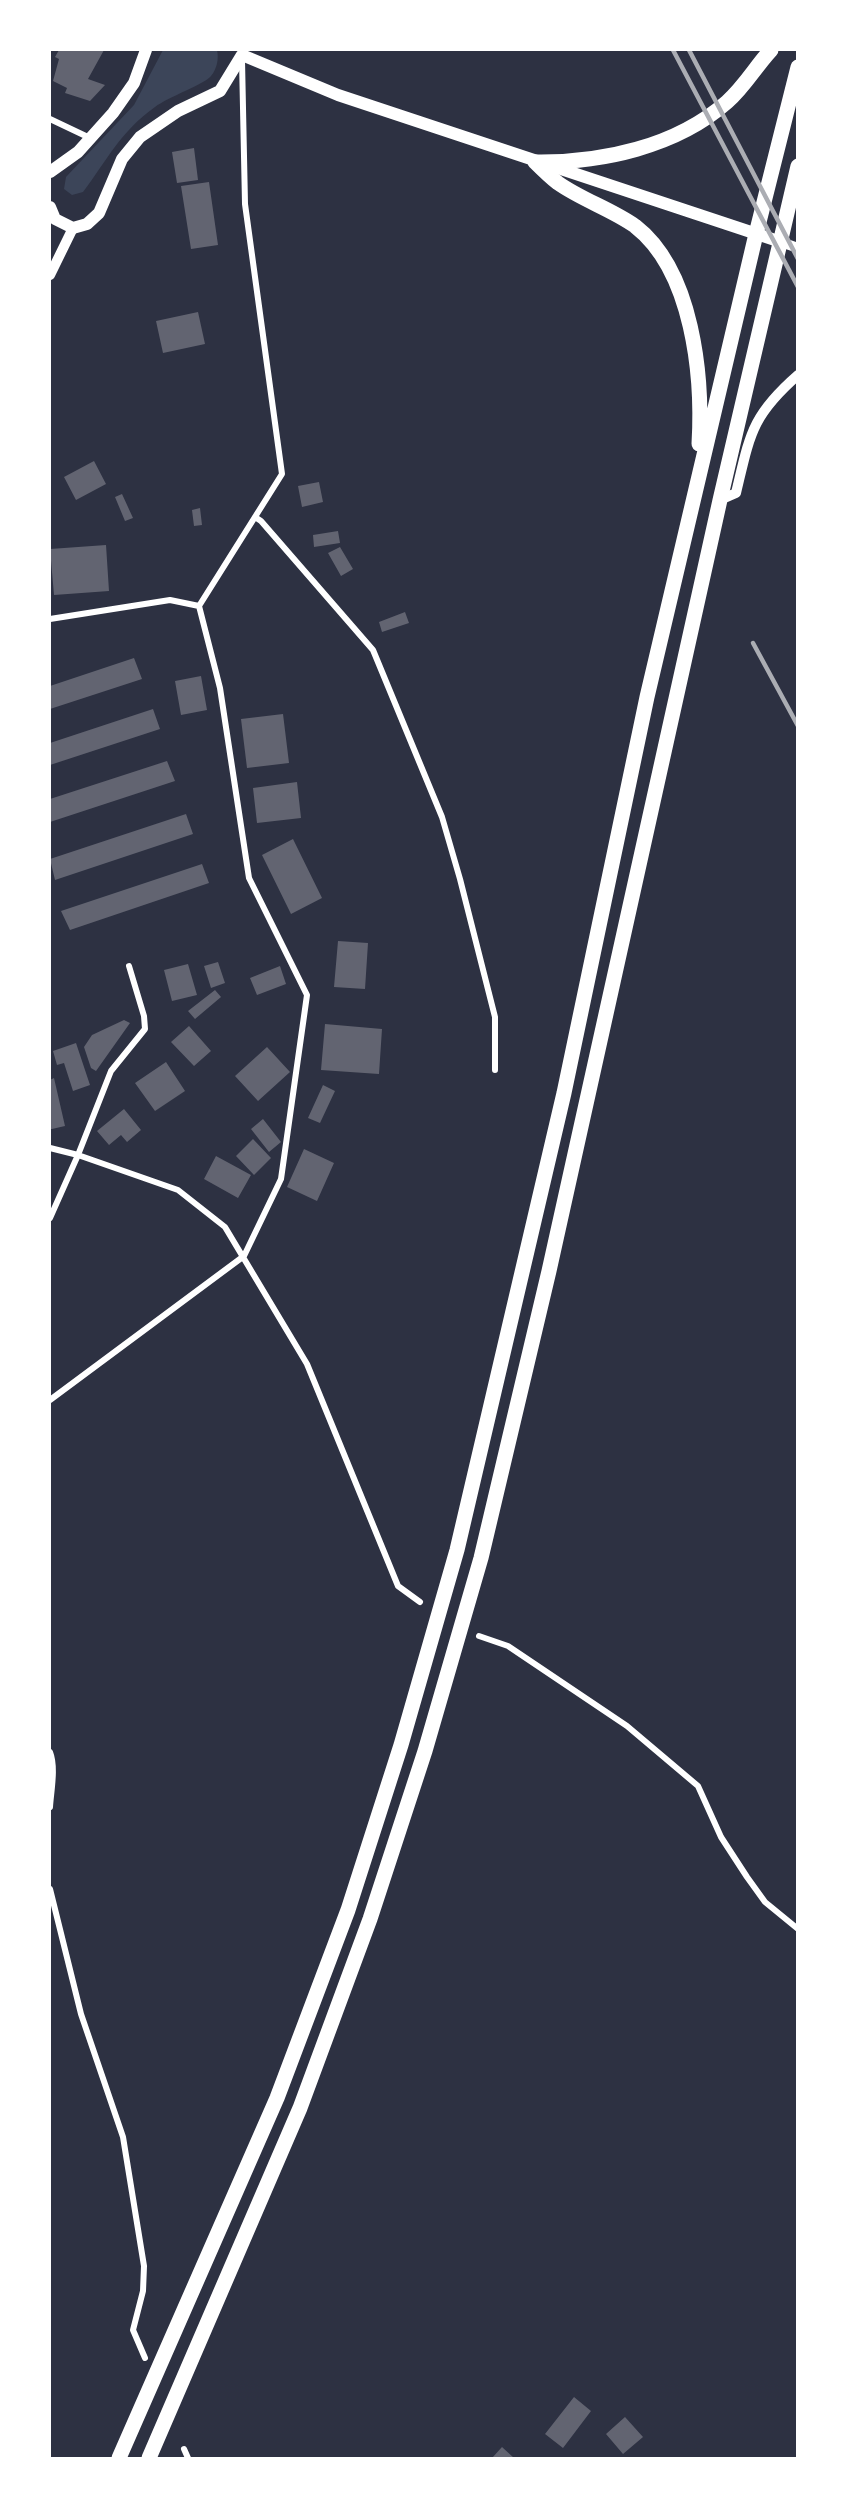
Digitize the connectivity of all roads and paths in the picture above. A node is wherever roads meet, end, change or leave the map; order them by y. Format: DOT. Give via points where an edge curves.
graph roads {
  1 [pos="146,50"];
  2 [pos="771,50"];
  3 [pos="240,51"];
  4 [pos="798,67"];
  5 [pos="50,119"];
  6 [pos="90,138"];
  7 [pos="535,162"];
  8 [pos="798,166"];
  9 [pos="50,171"];
  10 [pos="50,207"];
  11 [pos="73,228"];
  12 [pos="756,234"];
  13 [pos="778,241"];
  14 [pos="798,248"];
  15 [pos="50,275"];
  16 [pos="798,375"];
  17 [pos="720,500"];
  18 [pos="692,505"];
  19 [pos="255,517"];
  20 [pos="199,606"];
  21 [pos="50,619"];
  22 [pos="129,966"];
  23 [pos="495,1070"];
  24 [pos="50,1148"];
  25 [pos="78,1155"];
  26 [pos="50,1218"];
  27 [pos="244,1256"];
  28 [pos="50,1400"];
  29 [pos="420,1602"];
  30 [pos="479,1636"];
  31 [pos="50,1752"];
  32 [pos="50,1807"];
  33 [pos="50,1889"];
  34 [pos="798,1929"];
  35 [pos="145,2358"];
  36 [pos="184,2449"];
  37 [pos="119,2458"];
  38 [pos="149,2458"];
  39 [pos="188,2458"];
  1 -- 6 [label="main road" via="134,83"];
  2 -- 7 [label="main road" via="728,101 671,136 596,158"];
  3 -- 7 [label="main road" via="338,95"];
  3 -- 11 [label="main road" via="220,91 178,111 141,137 122,159 99,213 87,224"];
  3 -- 19 [label="street" via="245,204 282,474"];
  4 -- 12 [label="main road"];
  5 -- 6 [label="street"];
  6 -- 9 [label="main road" via="78,152"];
  7 -- 12 [label="main road"];
  7 -- 18 [label="main road" via="558,183 634,226 656,247 672,276 693,341 700,390"];
  8 -- 13 [label="main road"];
  10 -- 11 [label="main road" via="55,219"];
  11 -- 15 [label="street"];
  12 -- 13 [label="main road"];
  12 -- 18 [label="main road"];
  13 -- 14 [label="street"];
  13 -- 17 [label="main road"];
  16 -- 17 [label="street" via="755,422 736,493"];
  17 -- 38 [label="main road" via="549,1271 481,1558 425,1751 370,1919 300,2108"];
  18 -- 37 [label="main road" via="647,697 562,1105 457,1550 401,1745 348,1910 277,2098"];
  19 -- 20 [label="street"];
  19 -- 23 [label="street" via="373,650 442,817 495,1017"];
  20 -- 21 [label="street" via="170,600"];
  20 -- 27 [label="street" via="220,688 249,878 307,994 281,1179"];
  22 -- 25 [label="street" via="145,1029 111,1071"];
  24 -- 25 [label="street"];
  25 -- 26 [label="street"];
  25 -- 27 [label="street" via="177,1190 225,1227"];
  27 -- 28 [label="street"];
  27 -- 29 [label="street" via="307,1364 398,1586"];
  30 -- 34 [label="street" via="508,1646 627,1726 698,1786 721,1837 747,1877 765,1902"];
  31 -- 32 [label="street"];
  33 -- 35 [label="street" via="81,2014 123,2137 144,2266 143,2291 133,2330"];
  36 -- 39 [label="street"];
}
